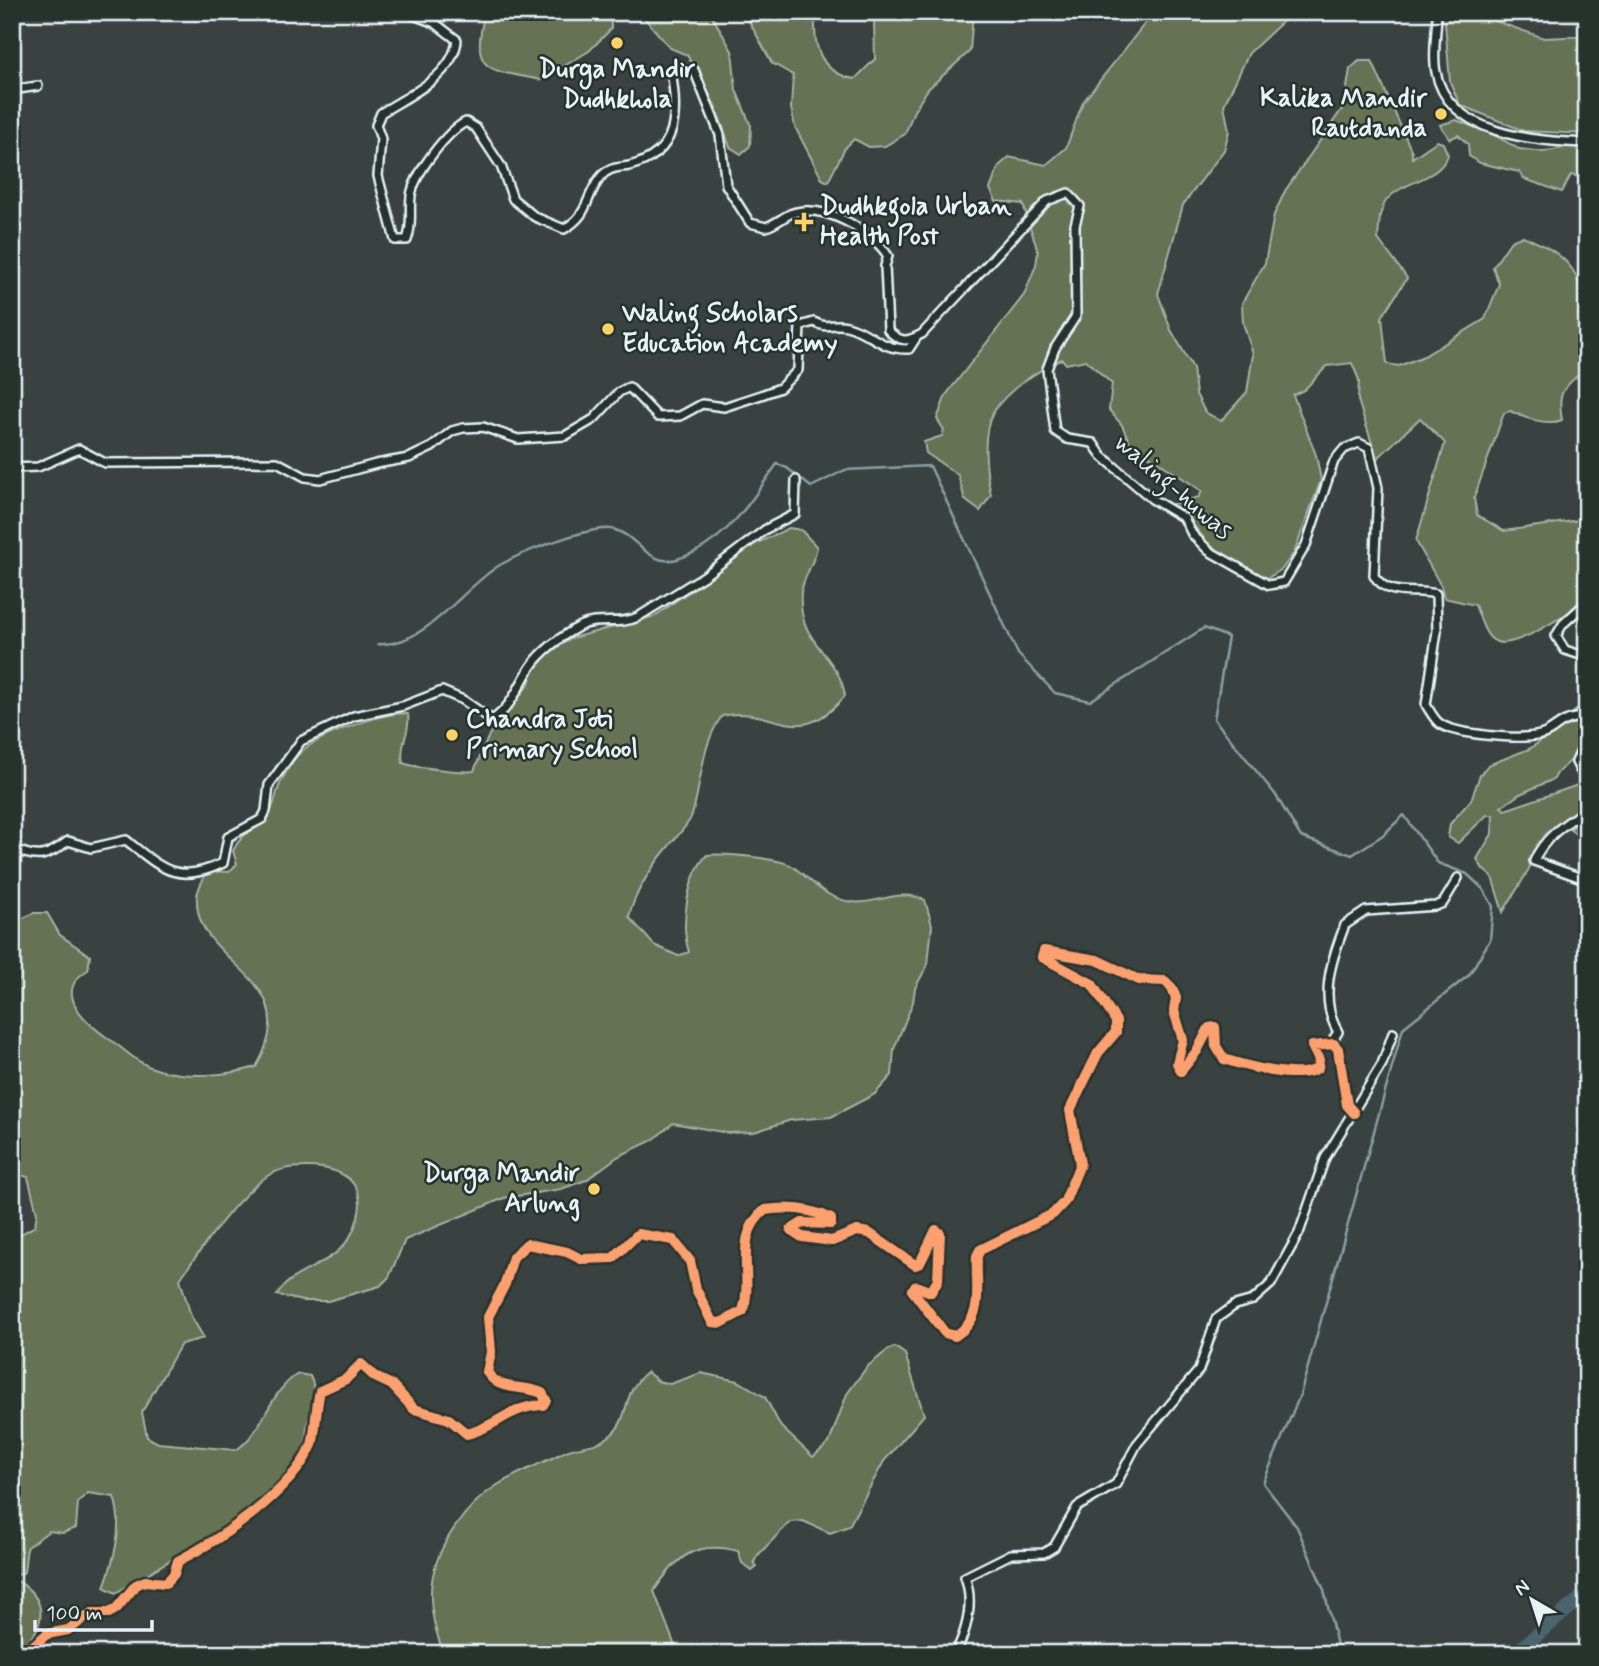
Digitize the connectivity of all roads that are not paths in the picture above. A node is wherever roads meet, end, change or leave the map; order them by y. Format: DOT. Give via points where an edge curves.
graph roads {
  1 [pos="405,12"];
  2 [pos="1437,12"];
  3 [pos="38,86"];
  4 [pos="12,90"];
  5 [pos="1587,143"];
  6 [pos="917,337"];
  7 [pos="12,468"];
  8 [pos="796,480"];
  9 [pos="1587,602"];
  10 [pos="1587,657"];
  11 [pos="12,708"];
  12 [pos="1587,725"];
  13 [pos="1587,737"];
  14 [pos="12,741"];
  15 [pos="1587,774"];
  16 [pos="1587,809"];
  17 [pos="12,848"];
  18 [pos="1458,878"];
  19 [pos="1587,880"];
  20 [pos="1393,1033"];
  21 [pos="1331,1043"];
  22 [pos="1354,1113"];
  23 [pos="23,1654"];
  24 [pos="955,1654"];
  1 -- 6 [label="street" via="435,23 457,40 446,67 381,113 376,125 381,139 379,176 395,240 407,240 412,228 411,195 428,159 466,122 477,128 489,146 513,198 534,217 564,229 579,221 600,178 610,169 657,153 667,140 676,117 671,71 694,70 720,135 726,186 750,223 766,228 790,214 813,212 844,219 871,235 888,256 888,330 897,340"];
  2 -- 5 [label="street" via="1436,72 1444,94 1468,118 1517,138"];
  3 -- 4 [label="street"];
  6 -- 7 [label="street" via="909,349 896,349 848,326 824,328 814,322 800,326 798,370 780,388 724,407 702,404 680,415 658,417 629,387 594,419 565,436 518,439 483,427 463,428 410,458 320,479 305,477 277,462 106,463 79,449 38,467"];
  6 -- 12 [label="street, waling-huwas" via="1047,201 1068,193 1080,206 1076,316 1047,369 1055,431 1067,439 1093,443 1152,499 1184,518 1209,551 1269,585 1283,582 1306,545 1334,460 1359,443 1369,449 1378,488 1374,576 1382,587 1401,593 1436,594 1437,631 1426,705 1438,723 1479,735 1541,735 1564,718 1583,717"];
  8 -- 17 [label="street" via="795,514 638,617 580,626 539,657 514,698 492,720 442,691 410,704 354,716 301,741 269,785 262,819 228,837 223,863 172,872 155,865 126,840 92,848 68,841 40,856"];
  9 -- 10 [label="street" via="1556,636 1565,650"];
  11 -- 14 [label="street" via="16,725"];
  13 -- 15 [label="street" via="1576,762"];
  16 -- 19 [label="street" via="1555,832 1534,861"];
  18 -- 21 [label="street" via="1443,904 1366,911 1345,925 1329,974 1327,994 1338,1032"];
  20 -- 22 [label="street" via="1382,1064"];
  21 -- 22 [label="street" via="1338,1049 1347,1104"];
  21 -- 23 [label="street" via="1312,1046 1319,1060 1313,1071 1279,1072 1224,1059 1216,1046 1215,1027 1209,1028 1181,1071 1177,1063 1183,1040 1172,988 1158,979 1131,978 1097,960 1044,951 1042,957 1092,984 1116,1021 1115,1032 1098,1053 1070,1110 1080,1154 1075,1181 1053,1214 980,1250 976,1311 968,1327 955,1336 945,1333 912,1290 916,1286 931,1292 938,1280 940,1233 936,1230 915,1265 869,1233 857,1231 832,1241 802,1237 791,1230 802,1223 831,1224 824,1215 783,1208 765,1210 747,1237 743,1311 721,1323 712,1322 704,1310 690,1261 673,1240 638,1234 613,1258 581,1259 527,1244 513,1257 488,1317 491,1352 487,1372 509,1388 542,1393 543,1405 520,1407 487,1429 467,1434 449,1419 414,1409 392,1385 361,1364 345,1379 320,1391 314,1441 287,1483 236,1526 178,1561 166,1583 136,1585 116,1609 92,1612 68,1630 47,1634"];
  22 -- 24 [label="street" via="1325,1158 1295,1241 1271,1284 1253,1300 1235,1305 1216,1320 1193,1381 1160,1413 1116,1484 1077,1507 1055,1547 1044,1553 1011,1554 965,1577 971,1595"];
}
